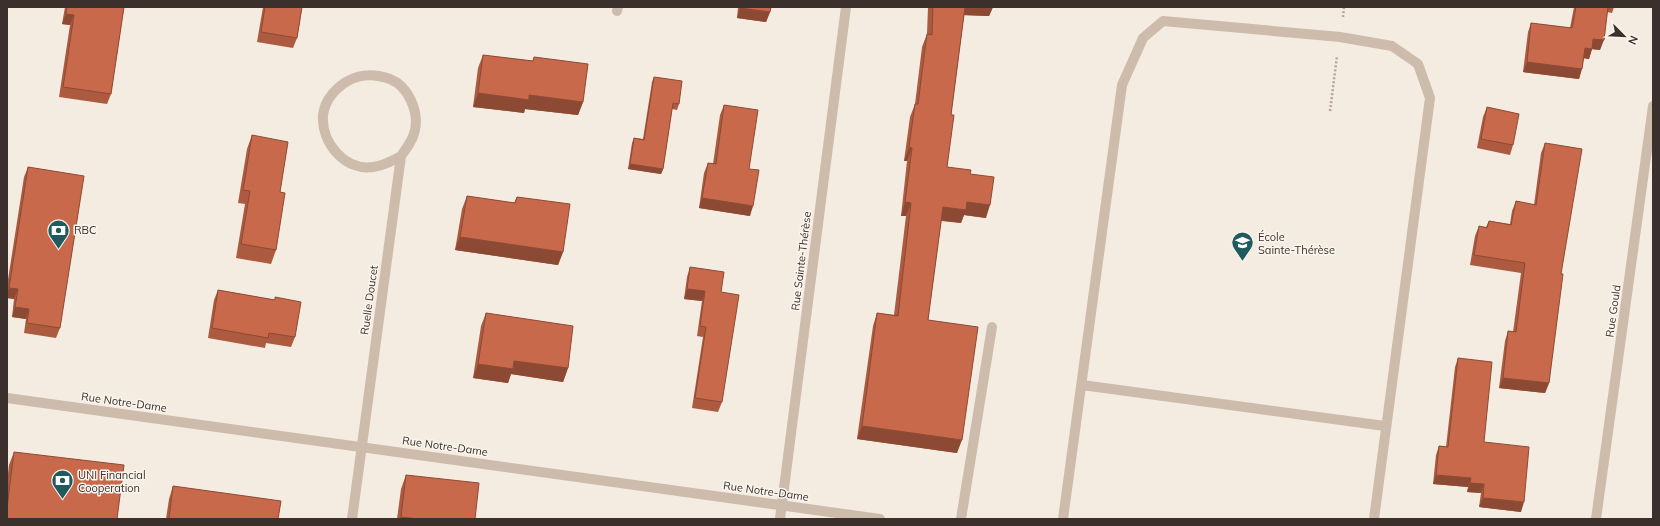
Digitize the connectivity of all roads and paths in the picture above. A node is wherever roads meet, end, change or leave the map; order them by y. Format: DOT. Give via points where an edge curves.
graph roads {
  1 [pos="846,7"];
  2 [pos="1653,106"];
  3 [pos="401,156"];
  4 [pos="992,327"];
  5 [pos="1082,386"];
  6 [pos="7,398"];
  7 [pos="1385,426"];
  8 [pos="361,447"];
  9 [pos="782,505"];
  10 [pos="352,519"];
  11 [pos="780,519"];
  12 [pos="880,519"];
  13 [pos="961,519"];
  14 [pos="1063,519"];
  15 [pos="1374,519"];
  16 [pos="1596,519"];
  1 -- 9 [label="street, Rue Sainte-Thérèse"];
  2 -- 16 [label="street, Rue Gould"];
  3 -- 3 [label="street, Ruelle Doucet" via="410,144 416,115 411,100 402,87 393,80 378,75 356,76 342,83 328,99 323,115 326,137 334,151 346,161 371,168 387,164"];
  3 -- 8 [label="street, Ruelle Doucet"];
  4 -- 13 [label="street"];
  5 -- 7 [label="street"];
  5 -- 7 [label="street" via="1122,85 1143,38 1163,21 1340,37 1392,46 1418,64 1430,98"];
  5 -- 14 [label="street"];
  6 -- 8 [label="street, Rue Notre-Dame"];
  7 -- 15 [label="street"];
  8 -- 9 [label="street, Rue Notre-Dame"];
  8 -- 10 [label="street, Ruelle Doucet"];
  9 -- 11 [label="street, Rue Sainte-Thérèse"];
  9 -- 12 [label="street, Rue Notre-Dame"];
}
